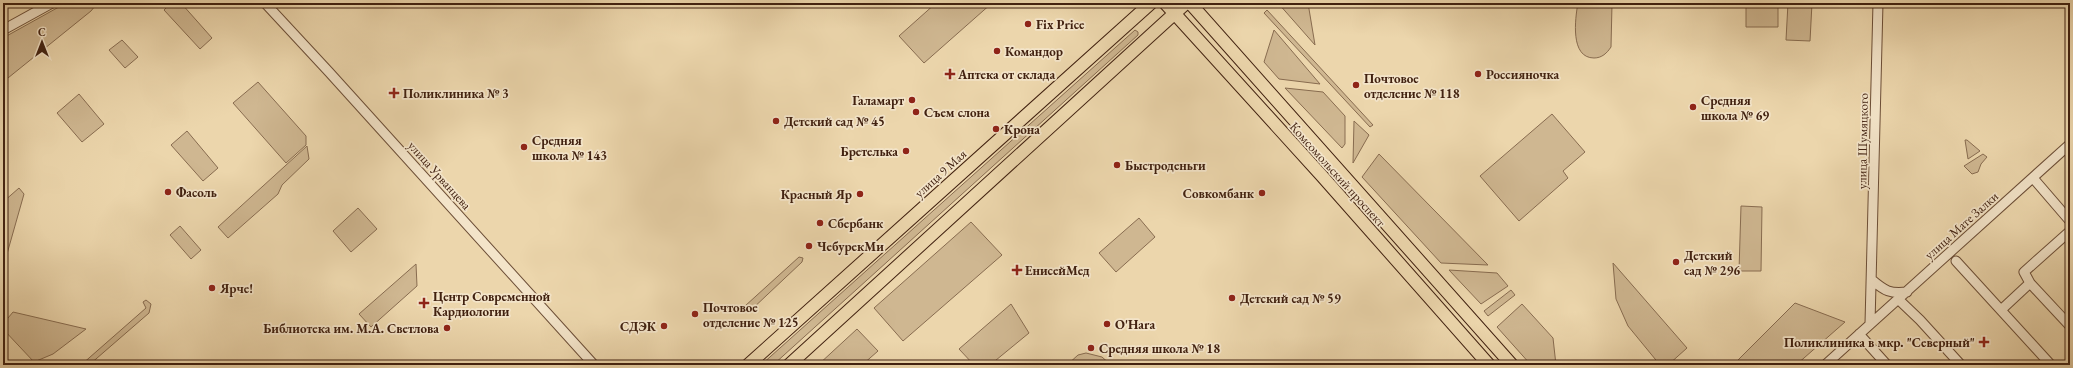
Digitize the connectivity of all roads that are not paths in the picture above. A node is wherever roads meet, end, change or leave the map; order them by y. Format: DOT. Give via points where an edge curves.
graph roads {
  1 [pos="52,3"];
  2 [pos="265,3"];
  3 [pos="1151,3"];
  4 [pos="1165,3"];
  5 [pos="1186,3"];
  6 [pos="1190,3"];
  7 [pos="1878,3"];
  8 [pos="1175,14"];
  9 [pos="3,30"];
  10 [pos="2070,144"];
  11 [pos="2033,178"];
  12 [pos="2070,221"];
  13 [pos="2070,231"];
  14 [pos="1956,261"];
  15 [pos="1872,280"];
  16 [pos="2030,283"];
  17 [pos="1907,292"];
  18 [pos="1898,299"];
  19 [pos="1454,300"];
  20 [pos="2001,310"];
  21 [pos="1441,312"];
  22 [pos="1870,324"];
  23 [pos="2070,326"];
  24 [pos="1859,334"];
  25 [pos="594,365"];
  26 [pos="748,365"];
  27 [pos="789,365"];
  28 [pos="1490,365"];
  29 [pos="1512,365"];
  30 [pos="1825,365"];
  31 [pos="1886,365"];
  32 [pos="1961,365"];
  33 [pos="2051,365"];
  1 -- 9 [label="street"];
  2 -- 25 [label="street, улица Урванцева"];
  3 -- 26 [label="main road, улица 9 Мая"];
  4 -- 8 [label="main road, Комсомольский проспект"];
  5 -- 8 [label="main road"];
  6 -- 19 [label="main road, Комсомольский проспект"];
  7 -- 15 [label="street, улица Шумяцкого"];
  8 -- 21 [label="main road, Комсомольский проспект"];
  8 -- 27 [label="main road"];
  10 -- 11 [label="street, улица Мате Залки"];
  11 -- 12 [label="street"];
  11 -- 17 [label="street, улица Мате Залки"];
  13 -- 16 [label="street" via="2024,272"];
  14 -- 20 [label="street"];
  15 -- 17 [label="street" via="1893,293"];
  15 -- 22 [label="street"];
  16 -- 20 [label="street"];
  16 -- 23 [label="street"];
  17 -- 18 [label="street, улица Мате Залки"];
  18 -- 22 [label="street, улица Мате Залки"];
  18 -- 32 [label="street"];
  19 -- 21 [label="main road"];
  19 -- 29 [label="main road, Комсомольский проспект"];
  20 -- 33 [label="street"];
  21 -- 28 [label="main road, Комсомольский проспект"];
  22 -- 24 [label="street, улица Мате Залки"];
  24 -- 30 [label="street, улица Мате Залки"];
  24 -- 31 [label="street"];
}
